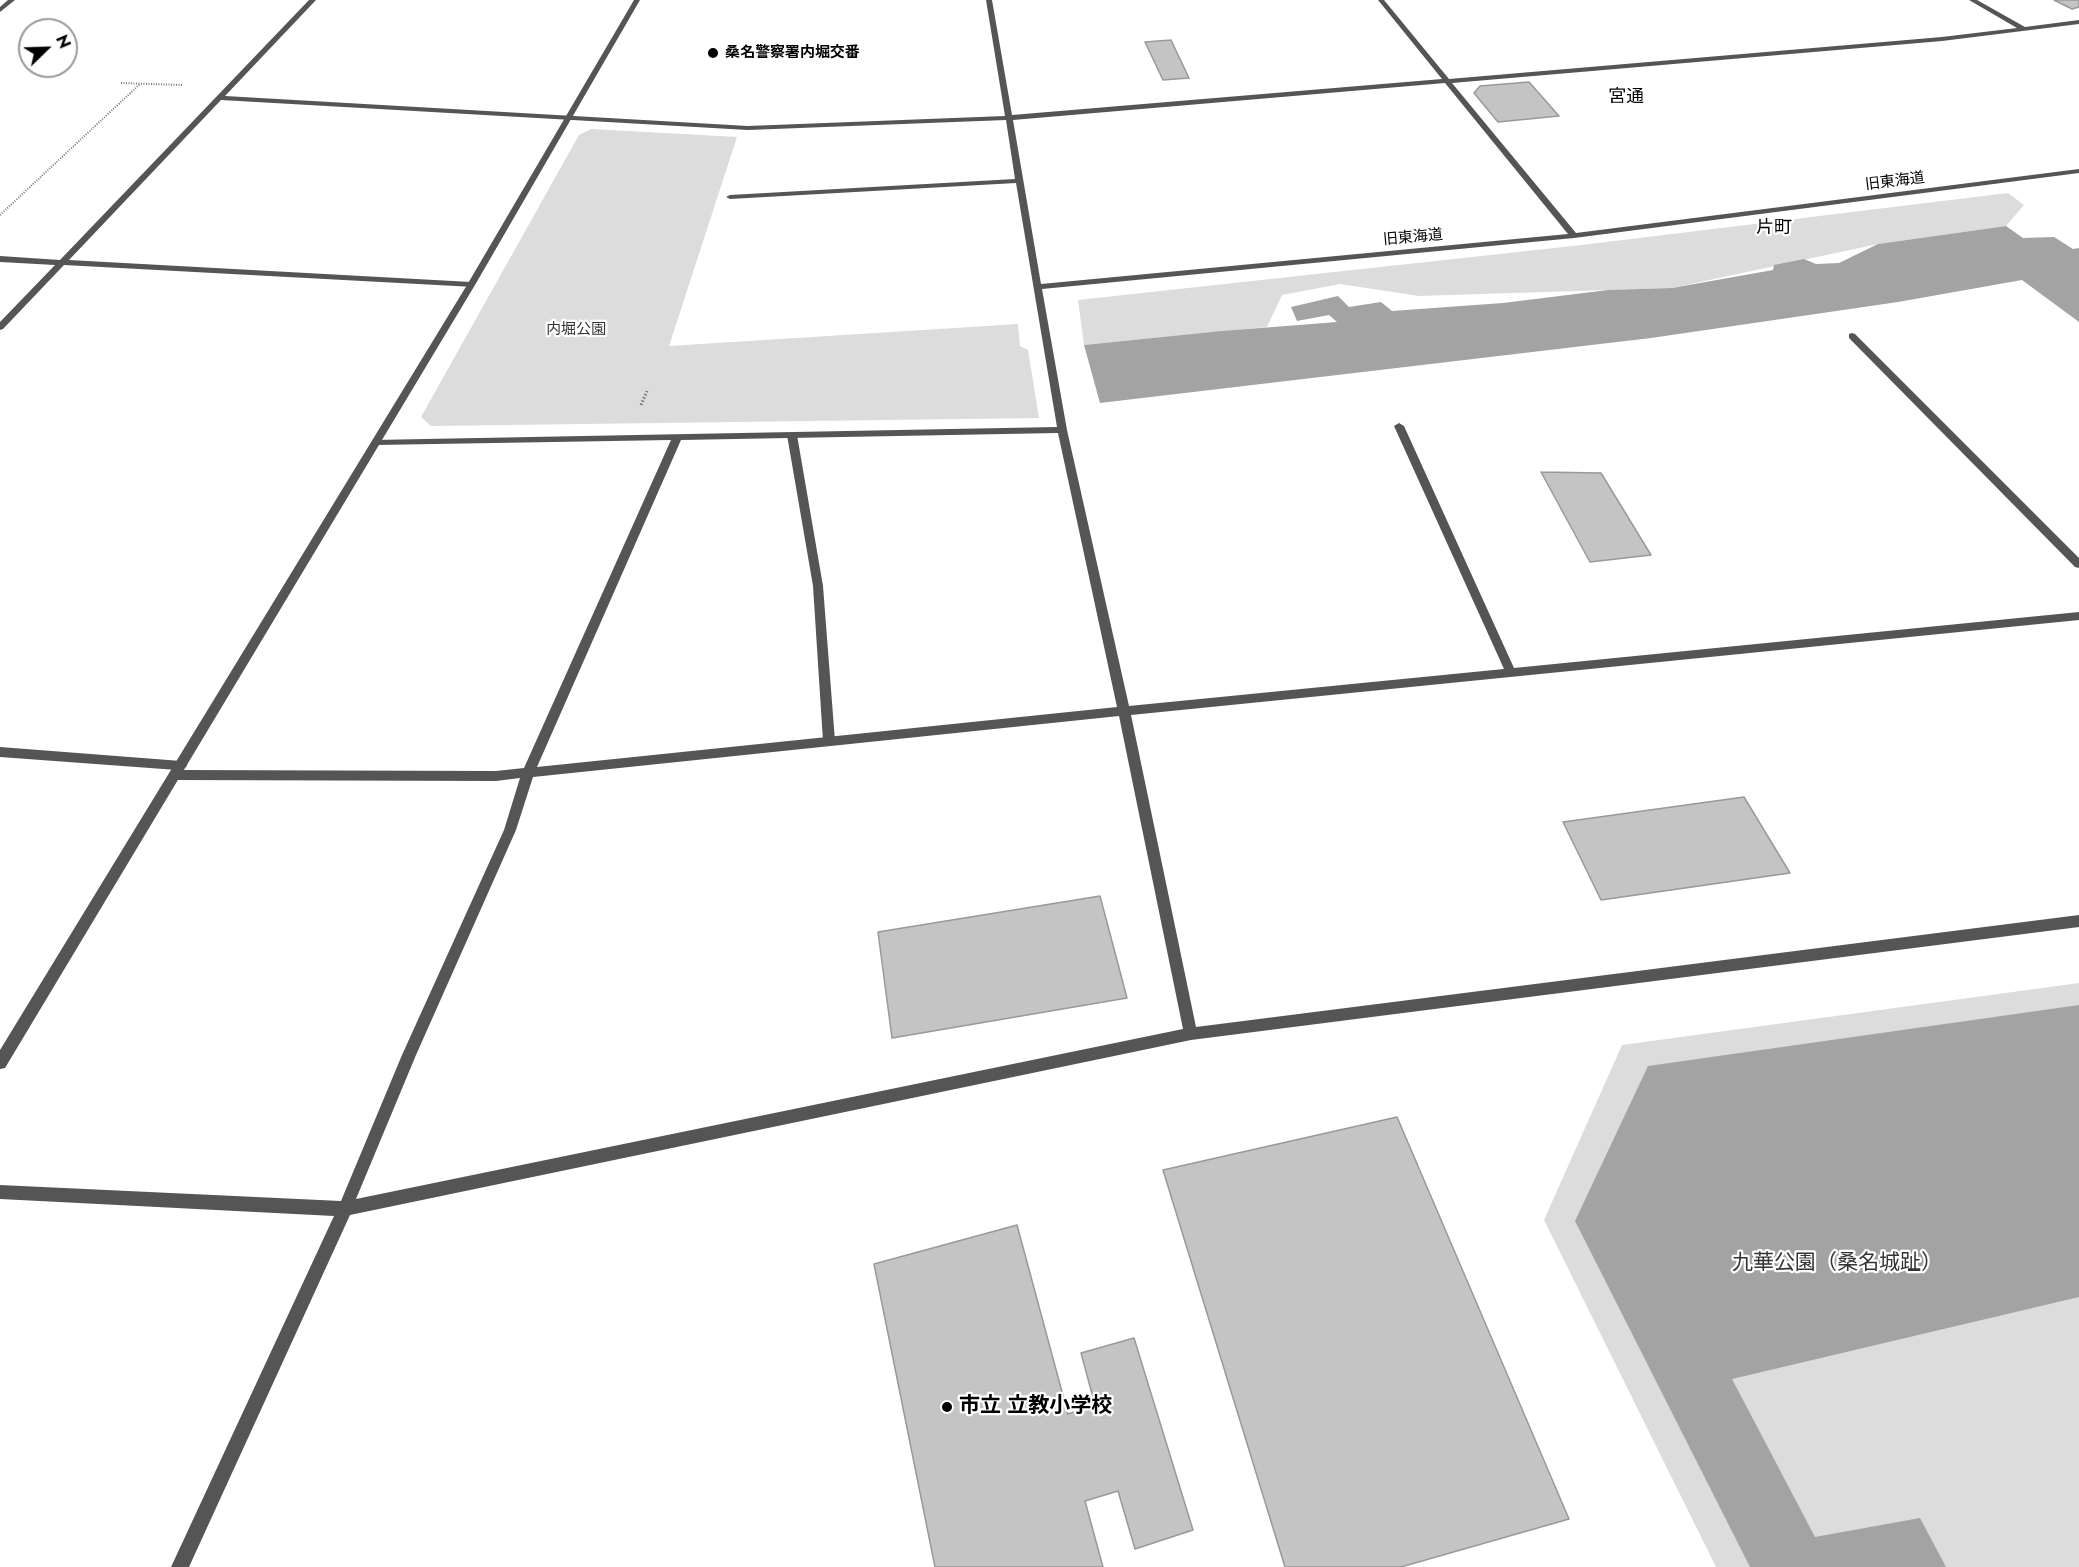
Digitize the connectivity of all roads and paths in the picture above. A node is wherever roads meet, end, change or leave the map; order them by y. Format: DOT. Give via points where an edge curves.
graph roads {
  1 [pos="12,0"];
  2 [pos="313,0"];
  3 [pos="638,0"];
  4 [pos="988,0"];
  5 [pos="1381,0"];
  6 [pos="1972,0"];
  7 [pos="0,10"];
  8 [pos="2079,22"];
  9 [pos="2024,29"];
  10 [pos="1447,81"];
  11 [pos="121,83"];
  12 [pos="140,84"];
  13 [pos="230,87"];
  14 [pos="219,98"];
  15 [pos="570,117"];
  16 [pos="1008,118"];
  17 [pos="2079,171"];
  18 [pos="1019,181"];
  19 [pos="730,197"];
  20 [pos="0,215"];
  21 [pos="1574,236"];
  22 [pos="0,260"];
  23 [pos="62,262"];
  24 [pos="471,285"];
  25 [pos="1037,287"];
  26 [pos="0,327"];
  27 [pos="1852,336"];
  28 [pos="1399,426"];
  29 [pos="1062,430"];
  30 [pos="792,435"];
  31 [pos="678,436"];
  32 [pos="376,442"];
  33 [pos="2079,564"];
  34 [pos="2079,616"];
  35 [pos="1510,671"];
  36 [pos="1124,711"];
  37 [pos="829,741"];
  38 [pos="0,752"];
  39 [pos="178,771"];
  40 [pos="528,773"];
  41 [pos="2079,921"];
  42 [pos="1191,1034"];
  43 [pos="0,1063"];
  44 [pos="0,1192"];
  45 [pos="345,1209"];
  46 [pos="180,1567"];
  1 -- 7 [label="street"];
  2 -- 13 [label="street"];
  3 -- 15 [label="street"];
  4 -- 16 [label="street"];
  5 -- 10 [label="street"];
  6 -- 9 [label="street"];
  8 -- 9 [label="street"];
  9 -- 10 [label="street"];
  10 -- 16 [label="street"];
  10 -- 21 [label="street"];
  11 -- 12 [label="path"];
  12 -- 13 [label="path"];
  12 -- 20 [label="path"];
  13 -- 14 [label="street"];
  14 -- 15 [label="street"];
  14 -- 23 [label="street"];
  15 -- 16 [label="street" via="748,128"];
  15 -- 24 [label="street"];
  16 -- 18 [label="street"];
  17 -- 21 [label="street, 旧東海道"];
  18 -- 19 [label="street"];
  18 -- 25 [label="street"];
  21 -- 25 [label="street, 旧東海道"];
  22 -- 23 [label="street"];
  23 -- 24 [label="street"];
  23 -- 26 [label="street"];
  24 -- 32 [label="street"];
  25 -- 29 [label="street"];
  27 -- 33 [label="street"];
  28 -- 35 [label="street"];
  29 -- 30 [label="street"];
  29 -- 36 [label="street"];
  30 -- 31 [label="street"];
  30 -- 37 [label="street" via="818,586"];
  31 -- 32 [label="street"];
  31 -- 40 [label="street"];
  32 -- 39 [label="street"];
  34 -- 35 [label="street"];
  35 -- 36 [label="street"];
  36 -- 37 [label="street"];
  36 -- 42 [label="street"];
  37 -- 40 [label="street"];
  38 -- 39 [label="street"];
  39 -- 40 [label="street" via="496,777"];
  39 -- 43 [label="street"];
  40 -- 45 [label="street" via="510,830"];
  41 -- 42 [label="street"];
  42 -- 45 [label="street"];
  44 -- 45 [label="street"];
  45 -- 46 [label="street"];
}
